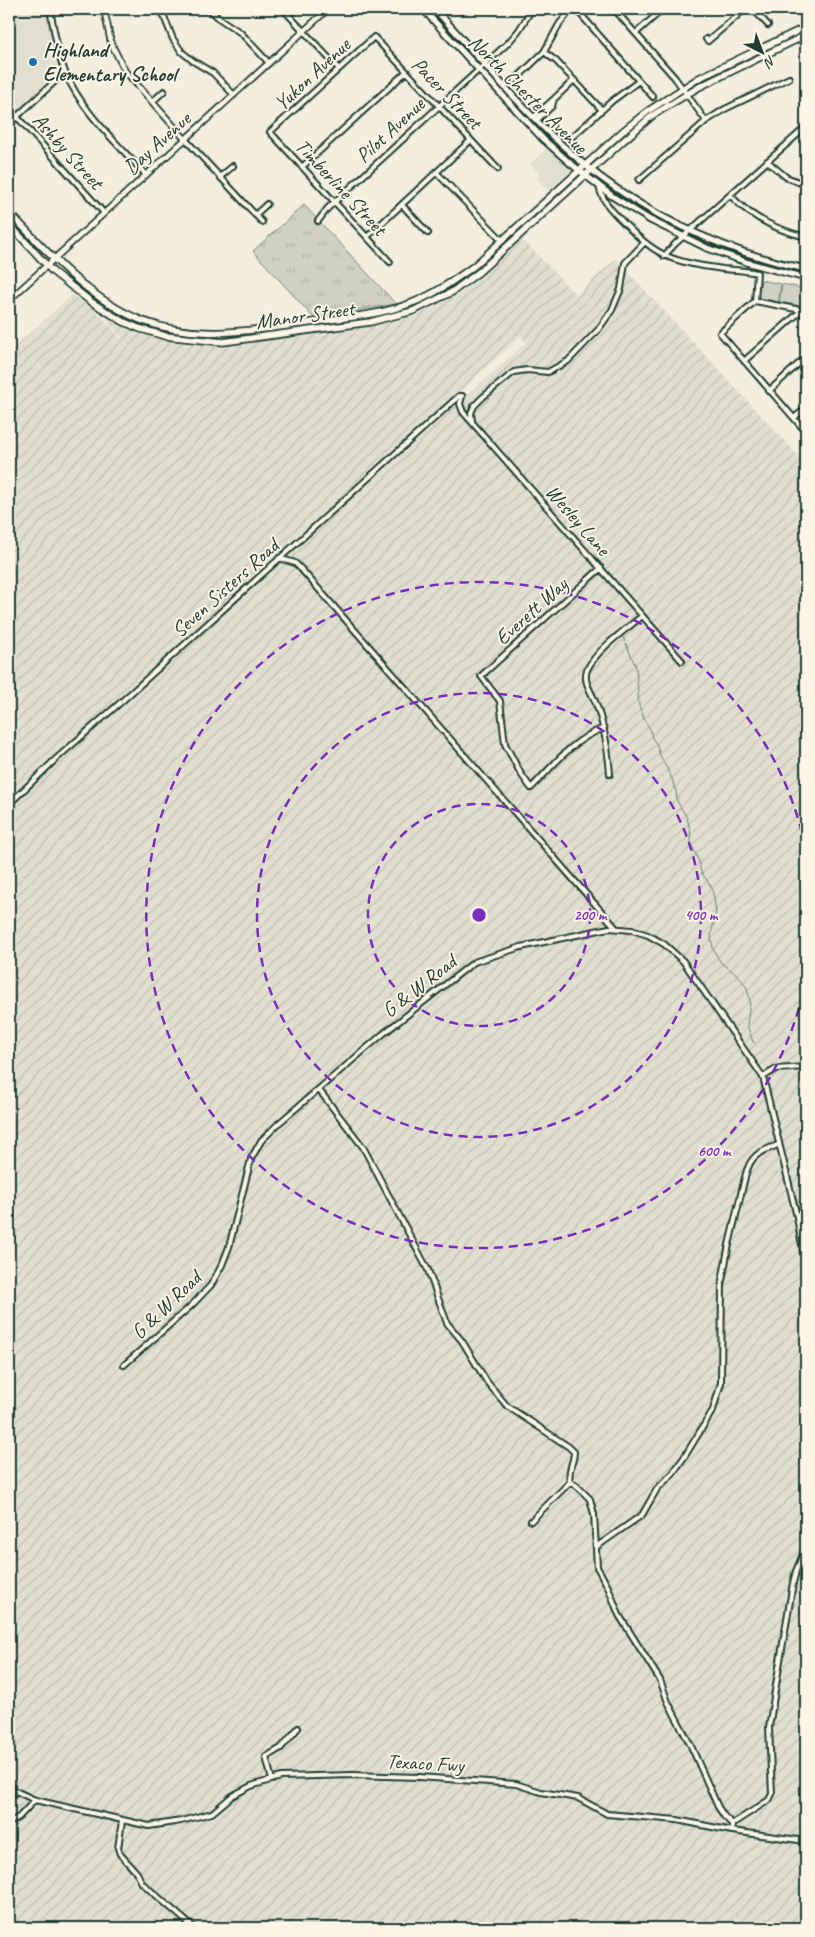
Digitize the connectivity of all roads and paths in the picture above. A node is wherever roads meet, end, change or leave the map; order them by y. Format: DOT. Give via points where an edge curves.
graph roads {
  1 [pos="50,9"];
  2 [pos="104,9"];
  3 [pos="161,9"];
  4 [pos="209,9"];
  5 [pos="283,9"];
  6 [pos="328,9"];
  7 [pos="423,9"];
  8 [pos="435,9"];
  9 [pos="532,9"];
  10 [pos="572,9"];
  11 [pos="576,9"];
  12 [pos="614,9"];
  13 [pos="663,9"];
  14 [pos="745,9"];
  15 [pos="753,9"];
  16 [pos="768,25"];
  17 [pos="806,27"];
  18 [pos="304,30"];
  19 [pos="636,33"];
  20 [pos="806,35"];
  21 [pos="374,37"];
  22 [pos="706,39"];
  23 [pos="544,52"];
  24 [pos="269,63"];
  25 [pos="485,64"];
  26 [pos="339,69"];
  27 [pos="479,70"];
  28 [pos="65,72"];
  29 [pos="406,72"];
  30 [pos="789,78"];
  31 [pos="574,80"];
  32 [pos="639,80"];
  33 [pos="514,81"];
  34 [pos="682,88"];
  35 [pos="164,91"];
  36 [pos="686,94"];
  37 [pos="234,95"];
  38 [pos="653,97"];
  39 [pos="152,102"];
  40 [pos="438,107"];
  41 [pos="9,108"];
  42 [pos="602,110"];
  43 [pos="16,116"];
  44 [pos="535,119"];
  45 [pos="706,121"];
  46 [pos="9,124"];
  47 [pos="806,128"];
  48 [pos="270,132"];
  49 [pos="572,137"];
  50 [pos="185,139"];
  51 [pos="471,140"];
  52 [pos="767,162"];
  53 [pos="586,164"];
  54 [pos="233,166"];
  55 [pos="302,167"];
  56 [pos="498,169"];
  57 [pos="580,169"];
  58 [pos="593,170"];
  59 [pos="436,172"];
  60 [pos="146,175"];
  61 [pos="586,175"];
  62 [pos="220,178"];
  63 [pos="639,180"];
  64 [pos="806,185"];
  65 [pos="599,186"];
  66 [pos="730,195"];
  67 [pos="334,202"];
  68 [pos="267,204"];
  69 [pos="402,204"];
  70 [pos="9,212"];
  71 [pos="104,213"];
  72 [pos="255,215"];
  73 [pos="318,221"];
  74 [pos="262,222"];
  75 [pos="9,224"];
  76 [pos="690,231"];
  77 [pos="428,233"];
  78 [pos="367,237"];
  79 [pos="683,237"];
  80 [pos="806,237"];
  81 [pos="502,240"];
  82 [pos="644,243"];
  83 [pos="664,256"];
  84 [pos="54,259"];
  85 [pos="390,262"];
  86 [pos="47,265"];
  87 [pos="806,269"];
  88 [pos="806,278"];
  89 [pos="9,300"];
  90 [pos="755,302"];
  91 [pos="804,311"];
  92 [pos="806,357"];
  93 [pos="744,361"];
  94 [pos="768,391"];
  95 [pos="462,396"];
  96 [pos="806,408"];
  97 [pos="794,418"];
  98 [pos="472,421"];
  99 [pos="806,432"];
  100 [pos="279,558"];
  101 [pos="600,568"];
  102 [pos="642,616"];
  103 [pos="682,661"];
  104 [pos="604,728"];
  105 [pos="610,774"];
  106 [pos="9,804"];
  107 [pos="617,929"];
  108 [pos="806,1067"];
  109 [pos="763,1077"];
  110 [pos="319,1090"];
  111 [pos="778,1145"];
  112 [pos="806,1268"];
  113 [pos="124,1365"];
  114 [pos="570,1482"];
  115 [pos="531,1521"];
  116 [pos="596,1547"];
  117 [pos="806,1547"];
  118 [pos="298,1728"];
  119 [pos="272,1780"];
  120 [pos="9,1788"];
  121 [pos="35,1800"];
  122 [pos="122,1821"];
  123 [pos="9,1823"];
  124 [pos="732,1824"];
  125 [pos="732,1831"];
  126 [pos="806,1841"];
  127 [pos="194,1928"];
  1 -- 28 [label="street"];
  2 -- 39 [label="street" via="111,43 120,62 130,79"];
  3 -- 37 [label="street" via="182,52 212,73"];
  4 -- 24 [label="street" via="241,33"];
  5 -- 18 [label="street"];
  6 -- 18 [label="street, Day Avenue"];
  7 -- 27 [label="main road, North Chester Avenue"];
  8 -- 25 [label="main road, North Chester Avenue"];
  9 -- 25 [label="street, Pilot Avenue" via="514,37"];
  10 -- 23 [label="street"];
  11 -- 32 [label="street"];
  12 -- 19 [label="street"];
  13 -- 19 [label="street"];
  14 -- 22 [label="street" via="708,41"];
  15 -- 16 [label="street"];
  17 -- 34 [label="main road, Manor Street"];
  18 -- 24 [label="street, Day Avenue"];
  18 -- 26 [label="street"];
  19 -- 34 [label="street"];
  20 -- 36 [label="main road, Manor Street"];
  21 -- 26 [label="street, Yukon Avenue"];
  21 -- 29 [label="street, Pacer Street"];
  23 -- 31 [label="street"];
  23 -- 33 [label="street"];
  24 -- 37 [label="street, Day Avenue"];
  25 -- 27 [label="street, Pilot Avenue"];
  25 -- 44 [label="main road, North Chester Avenue"];
  26 -- 48 [label="street, Yukon Avenue"];
  27 -- 40 [label="street, Pilot Avenue"];
  27 -- 57 [label="main road, North Chester Avenue" via="543,139"];
  28 -- 43 [label="street"];
  28 -- 60 [label="street" via="88,111"];
  29 -- 40 [label="street, Pacer Street"];
  29 -- 55 [label="street"];
  30 -- 45 [label="street"];
  31 -- 42 [label="street"];
  31 -- 44 [label="street" via="554,99 552,106"];
  32 -- 38 [label="street"];
  32 -- 42 [label="street"];
  34 -- 36 [label="street"];
  34 -- 53 [label="main road, Manor Street" via="640,117"];
  35 -- 39 [label="street"];
  36 -- 45 [label="street"];
  36 -- 58 [label="main road, Manor Street" via="638,128"];
  37 -- 50 [label="street, Day Avenue"];
  39 -- 50 [label="street"];
  40 -- 51 [label="street, Pacer Street"];
  40 -- 67 [label="street, Pilot Avenue"];
  41 -- 43 [label="street, Ashby Street"];
  42 -- 49 [label="street"];
  43 -- 46 [label="street"];
  43 -- 71 [label="street, Ashby Street"];
  44 -- 53 [label="main road, North Chester Avenue"];
  45 -- 63 [label="street"];
  47 -- 52 [label="street"];
  48 -- 55 [label="street, Timberline Street"];
  50 -- 60 [label="street, Day Avenue"];
  50 -- 62 [label="street"];
  51 -- 56 [label="street, Pacer Street"];
  51 -- 59 [label="street"];
  52 -- 64 [label="street" via="786,177"];
  52 -- 66 [label="street"];
  53 -- 57 [label="main road, Manor Street"];
  53 -- 58 [label="main road, North Chester Avenue"];
  54 -- 62 [label="street"];
  55 -- 67 [label="street, Timberline Street"];
  57 -- 61 [label="main road, North Chester Avenue"];
  57 -- 81 [label="main road, Manor Street"];
  58 -- 61 [label="main road, Manor Street"];
  58 -- 76 [label="main road, North Chester Avenue" via="631,199"];
  59 -- 69 [label="street"];
  59 -- 81 [label="street"];
  60 -- 71 [label="street, Day Avenue"];
  61 -- 65 [label="main road, North Chester Avenue"];
  61 -- 86 [label="main road, Manor Street" via="479,272 452,292 413,311 370,322 224,342 165,336 138,328 102,310"];
  62 -- 72 [label="street"];
  65 -- 79 [label="main road, North Chester Avenue"];
  65 -- 82 [label="street" via="607,205"];
  66 -- 76 [label="street"];
  66 -- 80 [label="street" via="763,222"];
  67 -- 73 [label="street, Pilot Avenue"];
  67 -- 78 [label="street, Timberline Street"];
  68 -- 72 [label="street"];
  69 -- 77 [label="street"];
  69 -- 78 [label="street"];
  70 -- 84 [label="main road, Manor Street"];
  71 -- 84 [label="street, Day Avenue"];
  72 -- 74 [label="street"];
  75 -- 86 [label="main road, Manor Street"];
  76 -- 79 [label="street"];
  76 -- 87 [label="main road, North Chester Avenue" via="752,255"];
  78 -- 85 [label="street, Timberline Street"];
  79 -- 83 [label="street"];
  79 -- 88 [label="main road, North Chester Avenue" via="749,263"];
  81 -- 84 [label="main road, Manor Street" via="448,286 387,312 226,333 180,330 143,321 104,300"];
  82 -- 83 [label="street"];
  82 -- 98 [label="street" via="625,263 621,289 598,330 568,361 548,372 514,372 474,406"];
  83 -- 90 [label="street" via="685,263 757,273"];
  84 -- 86 [label="street, Day Avenue"];
  86 -- 89 [label="street, Day Avenue"];
  90 -- 91 [label="street"];
  90 -- 93 [label="street" via="720,333"];
  91 -- 93 [label="street"];
  92 -- 94 [label="street"];
  93 -- 94 [label="street"];
  94 -- 97 [label="street"];
  95 -- 98 [label="street, Wesley Lane" via="460,404"];
  95 -- 100 [label="street, Seven Sisters Road"];
  96 -- 97 [label="street"];
  97 -- 99 [label="street"];
  98 -- 101 [label="street, Wesley Lane"];
  100 -- 106 [label="street, Seven Sisters Road"];
  100 -- 107 [label="street" via="289,560 301,569"];
  101 -- 102 [label="street, Wesley Lane"];
  101 -- 104 [label="street, Everett Way" via="481,676 500,701 505,744 531,788 572,746"];
  102 -- 103 [label="street, Wesley Lane"];
  102 -- 104 [label="street" via="602,651 586,672 587,686"];
  104 -- 105 [label="street"];
  107 -- 109 [label="street, G & W Road" via="648,934 683,961"];
  107 -- 110 [label="street, G & W Road" via="521,947 474,962"];
  108 -- 109 [label="street" via="776,1069"];
  109 -- 111 [label="street, G & W Road"];
  110 -- 113 [label="street, G & W Road" via="260,1141 251,1159 229,1247 211,1285"];
  110 -- 114 [label="street" via="363,1147 428,1270 447,1323 487,1382 507,1406 574,1452 569,1470"];
  111 -- 112 [label="street, G & W Road" via="797,1217"];
  111 -- 116 [label="street" via="754,1157 745,1177 722,1282 721,1382 713,1410 685,1456 657,1488 642,1515"];
  114 -- 115 [label="street"];
  114 -- 116 [label="street" via="590,1499"];
  116 -- 124 [label="street" via="597,1567 619,1615 656,1670 718,1807"];
  117 -- 124 [label="street" via="793,1583 770,1715 772,1794 769,1800"];
  118 -- 119 [label="street" via="281,1748 266,1757"];
  119 -- 122 [label="street, Texaco Fwy" via="250,1786 212,1812 181,1822 149,1826"];
  119 -- 125 [label="street, Texaco Fwy" via="362,1775 516,1784 578,1798 607,1814 676,1820"];
  120 -- 121 [label="street, Texaco Fwy"];
  121 -- 122 [label="street, Texaco Fwy"];
  121 -- 123 [label="street"];
  122 -- 127 [label="street" via="120,1854 142,1884"];
  124 -- 125 [label="street"];
  125 -- 126 [label="street, Texaco Fwy"];
}
